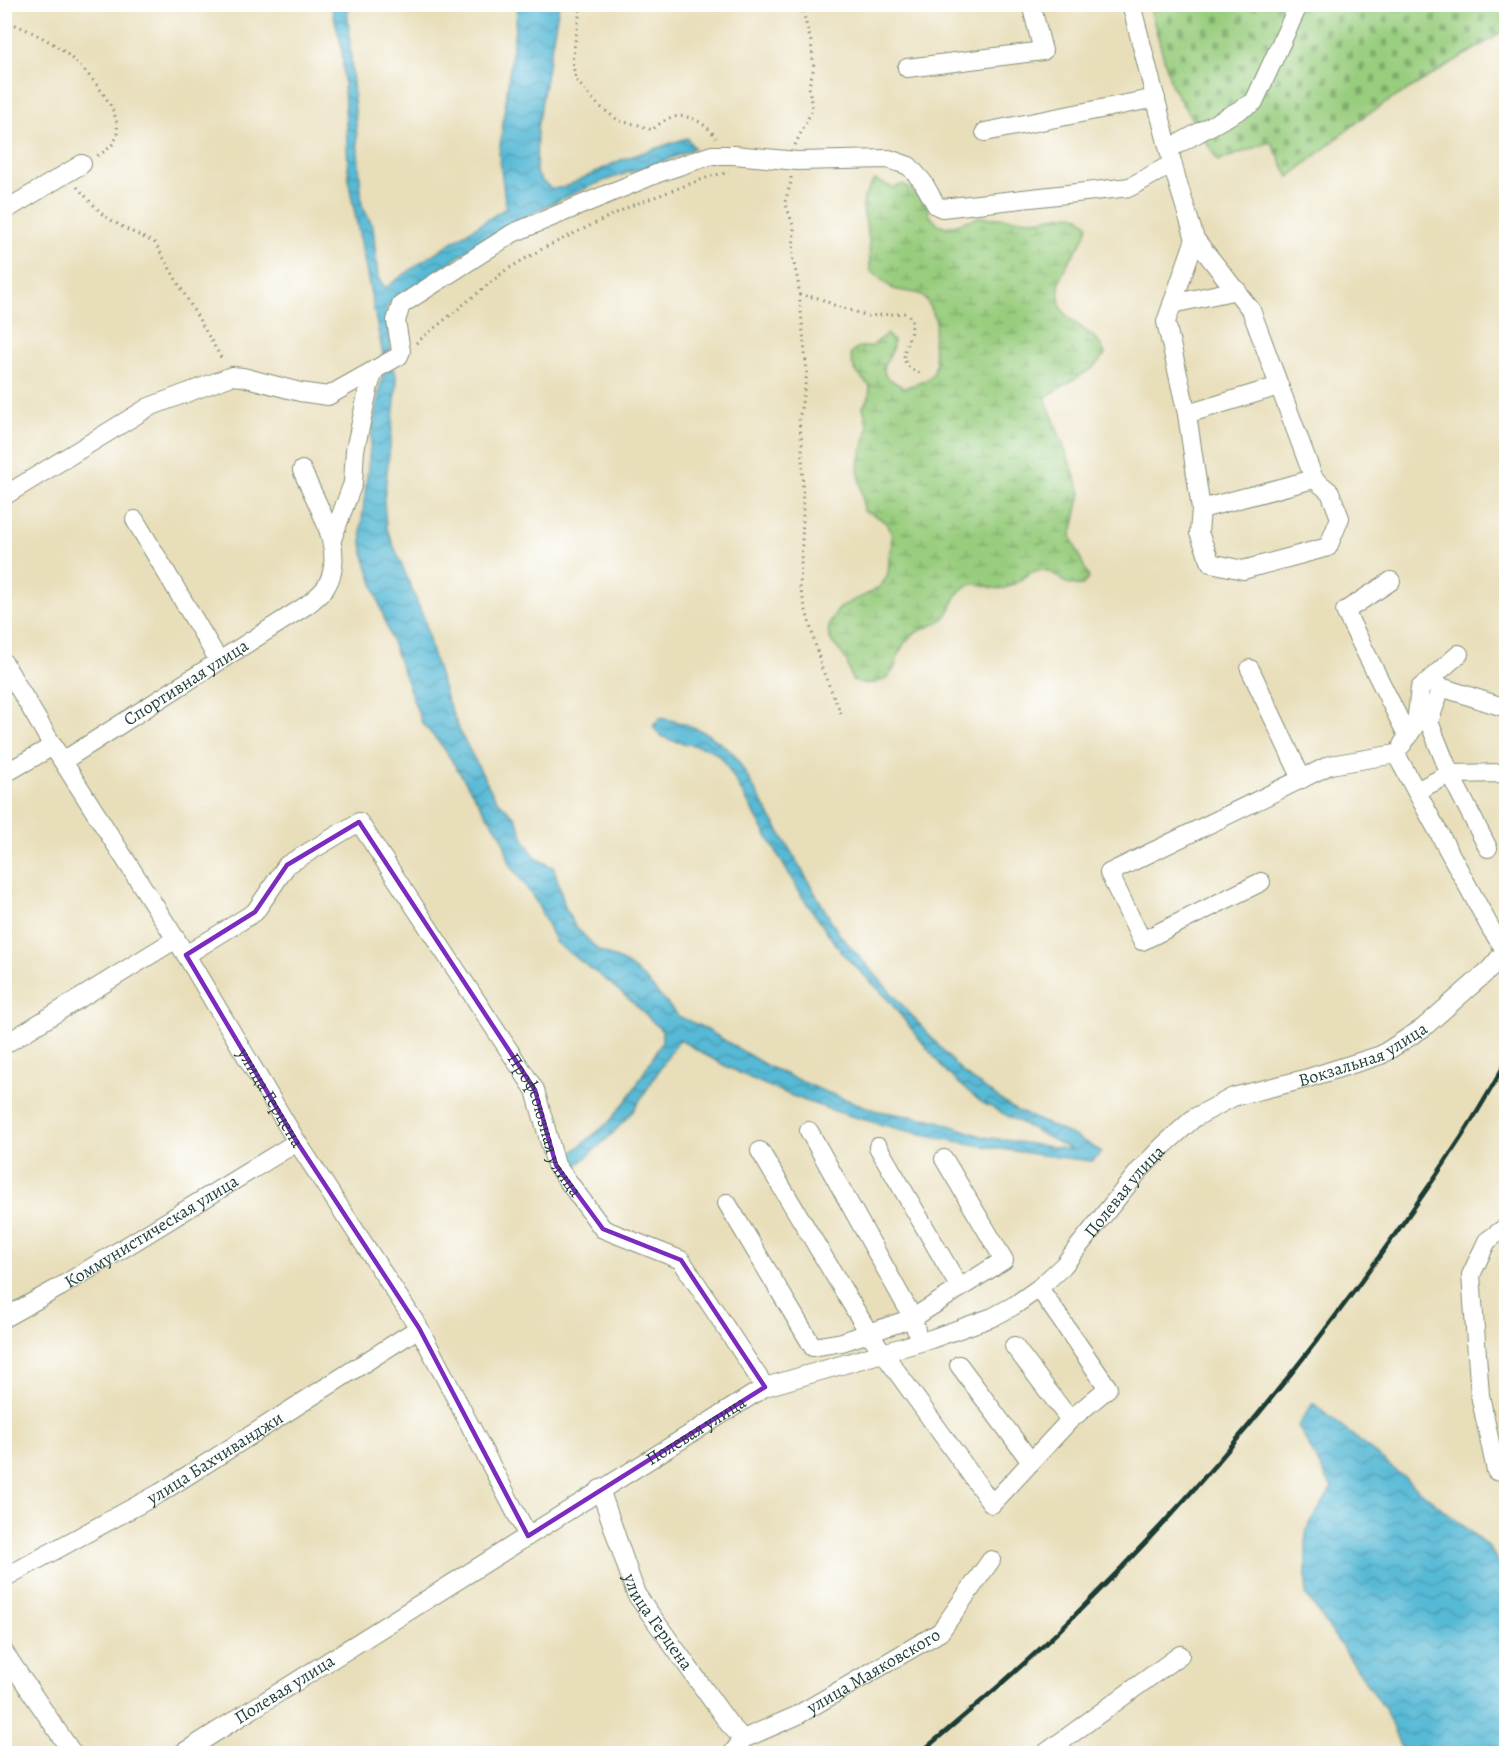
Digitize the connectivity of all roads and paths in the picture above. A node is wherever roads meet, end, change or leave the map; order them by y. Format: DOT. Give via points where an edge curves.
graph roads {
  1 [pos="581,4"];
  2 [pos="801,4"];
  3 [pos="1031,4"];
  4 [pos="1131,4"];
  5 [pos="1299,4"];
  6 [pos="4,20"];
  7 [pos="907,68"];
  8 [pos="1156,98"];
  9 [pos="985,132"];
  10 [pos="722,155"];
  11 [pos="1171,157"];
  12 [pos="789,160"];
  13 [pos="82,164"];
  14 [pos="736,173"];
  15 [pos="65,174"];
  16 [pos="4,211"];
  17 [pos="1195,239"];
  18 [pos="1237,290"];
  19 [pos="800,295"];
  20 [pos="1172,304"];
  21 [pos="401,351"];
  22 [pos="375,369"];
  23 [pos="924,374"];
  24 [pos="232,376"];
  25 [pos="1279,386"];
  26 [pos="1187,414"];
  27 [pos="302,470"];
  28 [pos="1314,479"];
  29 [pos="4,496"];
  30 [pos="1201,509"];
  31 [pos="135,520"];
  32 [pos="332,539"];
  33 [pos="1391,581"];
  34 [pos="1459,654"];
  35 [pos="219,661"];
  36 [pos="4,663"];
  37 [pos="1250,669"];
  38 [pos="1506,708"];
  39 [pos="841,713"];
  40 [pos="1408,737"];
  41 [pos="53,746"];
  42 [pos="1396,754"];
  43 [pos="63,761"];
  44 [pos="1506,773"];
  45 [pos="4,774"];
  46 [pos="1450,774"];
  47 [pos="1302,779"];
  48 [pos="1416,791"];
  49 [pos="1488,848"];
  50 [pos="1261,882"];
  51 [pos="181,947"];
  52 [pos="1506,950"];
  53 [pos="4,1045"];
  54 [pos="1194,1118"];
  55 [pos="809,1131"];
  56 [pos="297,1142"];
  57 [pos="878,1147"];
  58 [pos="760,1151"];
  59 [pos="944,1159"];
  60 [pos="727,1203"];
  61 [pos="1506,1227"];
  62 [pos="960,1288"];
  63 [pos="1040,1288"];
  64 [pos="4,1318"];
  65 [pos="913,1318"];
  66 [pos="419,1328"];
  67 [pos="869,1333"];
  68 [pos="920,1342"];
  69 [pos="1014,1346"];
  70 [pos="884,1352"];
  71 [pos="960,1365"];
  72 [pos="765,1387"];
  73 [pos="1070,1420"];
  74 [pos="1031,1461"];
  75 [pos="1496,1472"];
  76 [pos="600,1489"];
  77 [pos="528,1536"];
  78 [pos="991,1560"];
  79 [pos="4,1578"];
  80 [pos="4,1652"];
  81 [pos="1180,1655"];
  82 [pos="738,1746"];
  83 [pos="73,1754"];
  84 [pos="181,1754"];
  85 [pos="1044,1754"];
  1 -- 10 [label="path" via="572,61 576,80 598,105 619,121 652,130 673,117 688,117 710,128"];
  2 -- 12 [label="path" via="814,67 809,86 812,110"];
  3 -- 7 [label="street" via="1043,51"];
  4 -- 8 [label="street"];
  5 -- 11 [label="street" via="1254,102"];
  6 -- 13 [label="path" via="60,49 96,81 116,118 117,135 110,148"];
  8 -- 9 [label="street"];
  8 -- 11 [label="street"];
  10 -- 12 [label="street"];
  10 -- 21 [label="street" via="661,172 513,233 401,305 396,321"];
  11 -- 12 [label="street" via="1130,187 942,208 909,166 889,159"];
  11 -- 17 [label="street"];
  12 -- 19 [label="path" via="791,182 785,202 794,228 793,260"];
  13 -- 15 [label="street"];
  14 -- 21 [label="path" via="714,175 633,205 542,249 506,270"];
  15 -- 16 [label="street"];
  15 -- 24 [label="path" via="104,215 154,243"];
  17 -- 18 [label="street"];
  17 -- 20 [label="street"];
  18 -- 20 [label="street"];
  18 -- 25 [label="street" via="1251,310"];
  19 -- 23 [label="path" via="868,316 906,313 914,324 904,345 906,365 911,371"];
  19 -- 39 [label="path" via="807,374 799,420 804,520 800,588 822,669"];
  20 -- 26 [label="street" via="1166,322"];
  21 -- 22 [label="street"];
  22 -- 24 [label="street" via="328,396"];
  22 -- 32 [label="street" via="355,450 352,483"];
  24 -- 29 [label="street" via="149,407"];
  25 -- 26 [label="street"];
  25 -- 28 [label="street"];
  26 -- 30 [label="street"];
  27 -- 32 [label="street"];
  28 -- 30 [label="street"];
  28 -- 30 [label="street" via="1330,492 1340,518 1328,547 1243,570 1212,563 1199,532"];
  31 -- 35 [label="street"];
  32 -- 35 [label="street, Спортивная улица" via="335,561 327,586 308,605"];
  33 -- 40 [label="street" via="1345,611"];
  34 -- 40 [label="street" via="1420,688 1416,724"];
  35 -- 43 [label="street, Спортивная улица"];
  36 -- 41 [label="street, улица Герцена"];
  37 -- 47 [label="street"];
  38 -- 46 [label="street" via="1441,687 1429,722"];
  40 -- 42 [label="street"];
  41 -- 43 [label="street, улица Герцена"];
  41 -- 45 [label="street"];
  42 -- 47 [label="street" via="1330,765"];
  42 -- 48 [label="street"];
  43 -- 51 [label="street, улица Герцена"];
  44 -- 46 [label="street"];
  46 -- 48 [label="street"];
  46 -- 49 [label="street"];
  47 -- 50 [label="street" via="1109,873 1142,942"];
  48 -- 52 [label="street"];
  51 -- 53 [label="street"];
  51 -- 56 [label="street, улица Герцена"];
  51 -- 72 [label="street, Профсоюзная улица" via="255,912 286,865 359,822 535,1090 556,1166 603,1229 681,1260"];
  52 -- 54 [label="street, Вокзальная улица" via="1423,1028 1382,1054 1233,1097"];
  54 -- 63 [label="street, Полевая улица" via="1138,1172 1076,1251"];
  55 -- 65 [label="street"];
  56 -- 64 [label="street, Коммунистическая улица"];
  56 -- 66 [label="street, улица Герцена"];
  57 -- 62 [label="street"];
  58 -- 67 [label="street"];
  59 -- 62 [label="street" via="1004,1260"];
  60 -- 67 [label="street" via="813,1347"];
  61 -- 75 [label="street" via="1487,1241 1471,1275 1480,1395"];
  62 -- 65 [label="street"];
  63 -- 68 [label="street, Полевая улица" via="993,1317"];
  63 -- 73 [label="street" via="1108,1388"];
  65 -- 67 [label="street"];
  65 -- 68 [label="street"];
  66 -- 77 [label="street, улица Герцена"];
  66 -- 79 [label="street, улица Бахчиванджи" via="160,1493"];
  67 -- 70 [label="street"];
  68 -- 70 [label="street, Полевая улица"];
  69 -- 73 [label="street"];
  70 -- 72 [label="street, Полевая улица"];
  70 -- 74 [label="street" via="992,1504"];
  71 -- 74 [label="street"];
  72 -- 76 [label="street, Полевая улица"];
  73 -- 74 [label="street"];
  76 -- 77 [label="street, Полевая улица"];
  76 -- 82 [label="street, улица Герцена" via="636,1594 729,1724"];
  77 -- 84 [label="street, Полевая улица"];
  78 -- 82 [label="street, улица Маяковского" via="940,1632"];
  80 -- 83 [label="street"];
  81 -- 85 [label="street"];
}
